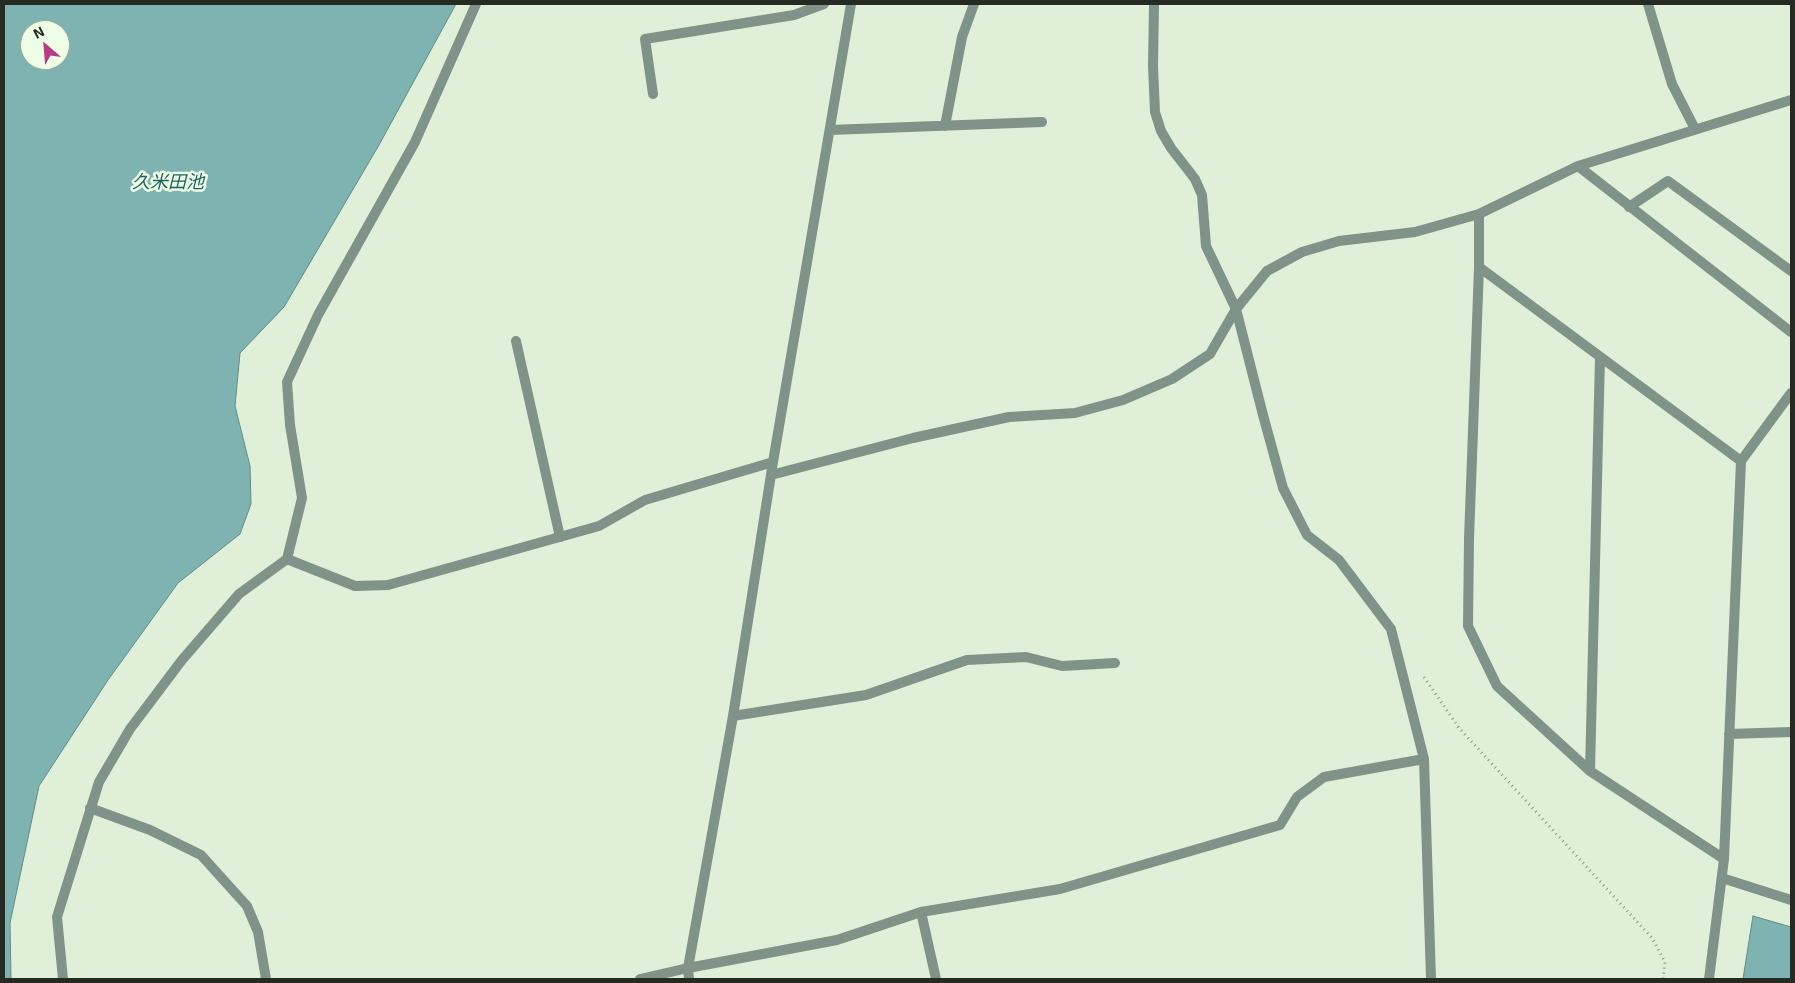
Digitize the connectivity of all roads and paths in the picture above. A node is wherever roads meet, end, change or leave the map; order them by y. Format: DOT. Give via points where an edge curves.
graph roads {
  1 [pos="476,4"];
  2 [pos="824,4"];
  3 [pos="851,4"];
  4 [pos="974,4"];
  5 [pos="1154,4"];
  6 [pos="1648,4"];
  7 [pos="653,94"];
  8 [pos="1791,100"];
  9 [pos="1042,122"];
  10 [pos="945,126"];
  11 [pos="830,130"];
  12 [pos="1695,130"];
  13 [pos="1578,166"];
  14 [pos="1629,207"];
  15 [pos="1480,214"];
  16 [pos="1480,267"];
  17 [pos="1791,271"];
  18 [pos="1236,309"];
  19 [pos="1791,332"];
  20 [pos="516,341"];
  21 [pos="1600,358"];
  22 [pos="1791,393"];
  23 [pos="773,462"];
  24 [pos="1741,462"];
  25 [pos="771,475"];
  26 [pos="560,537"];
  27 [pos="287,560"];
  28 [pos="1115,663"];
  29 [pos="1422,674"];
  30 [pos="733,716"];
  31 [pos="1791,732"];
  32 [pos="1729,734"];
  33 [pos="1424,759"];
  34 [pos="1590,771"];
  35 [pos="90,808"];
  36 [pos="1724,859"];
  37 [pos="1722,878"];
  38 [pos="1791,900"];
  39 [pos="921,912"];
  40 [pos="688,968"];
  41 [pos="63,979"];
  42 [pos="266,979"];
  43 [pos="640,979"];
  44 [pos="689,979"];
  45 [pos="936,979"];
  46 [pos="1431,979"];
  47 [pos="1663,979"];
  48 [pos="1709,979"];
  1 -- 27 [label="street" via="414,142 318,315 287,382 302,498"];
  2 -- 7 [label="street" via="794,15 645,39"];
  3 -- 11 [label="street"];
  4 -- 10 [label="street" via="962,37"];
  5 -- 18 [label="street" via="1155,112 1161,131 1195,179 1202,195 1206,246"];
  6 -- 12 [label="street" via="1672,84"];
  8 -- 12 [label="street"];
  9 -- 10 [label="street"];
  10 -- 11 [label="street"];
  11 -- 23 [label="street"];
  12 -- 13 [label="street"];
  13 -- 14 [label="street"];
  13 -- 15 [label="street"];
  14 -- 17 [label="street" via="1668,181"];
  14 -- 19 [label="street"];
  15 -- 16 [label="street"];
  15 -- 18 [label="street" via="1415,232 1339,241 1302,252 1267,271"];
  16 -- 21 [label="street"];
  16 -- 34 [label="street" via="1468,626 1497,686"];
  18 -- 25 [label="street" via="1210,354 1172,379 1123,400 1075,413 1009,417"];
  18 -- 33 [label="street" via="1283,488 1308,536 1339,560 1391,629"];
  20 -- 26 [label="street"];
  21 -- 24 [label="street"];
  21 -- 34 [label="street"];
  22 -- 24 [label="street"];
  23 -- 25 [label="street"];
  23 -- 26 [label="street" via="645,500 599,526"];
  24 -- 32 [label="street"];
  25 -- 30 [label="street"];
  26 -- 27 [label="street" via="388,585 355,586"];
  27 -- 35 [label="street" via="239,594 182,660 130,729 99,782"];
  28 -- 30 [label="street" via="1062,666 1026,657 967,660 866,695"];
  29 -- 47 [label="path" via="1459,728 1652,938 1665,962"];
  30 -- 40 [label="street"];
  31 -- 32 [label="street"];
  32 -- 36 [label="street"];
  33 -- 39 [label="street" via="1324,777 1297,797 1280,825 1060,889"];
  33 -- 46 [label="street"];
  34 -- 36 [label="street"];
  35 -- 41 [label="street" via="57,917"];
  35 -- 42 [label="street" via="150,830 201,855 247,906 258,932"];
  36 -- 37 [label="street"];
  37 -- 38 [label="street"];
  37 -- 48 [label="street"];
  39 -- 40 [label="street" via="837,940"];
  39 -- 45 [label="street"];
  40 -- 43 [label="street"];
  40 -- 44 [label="street"];
}
